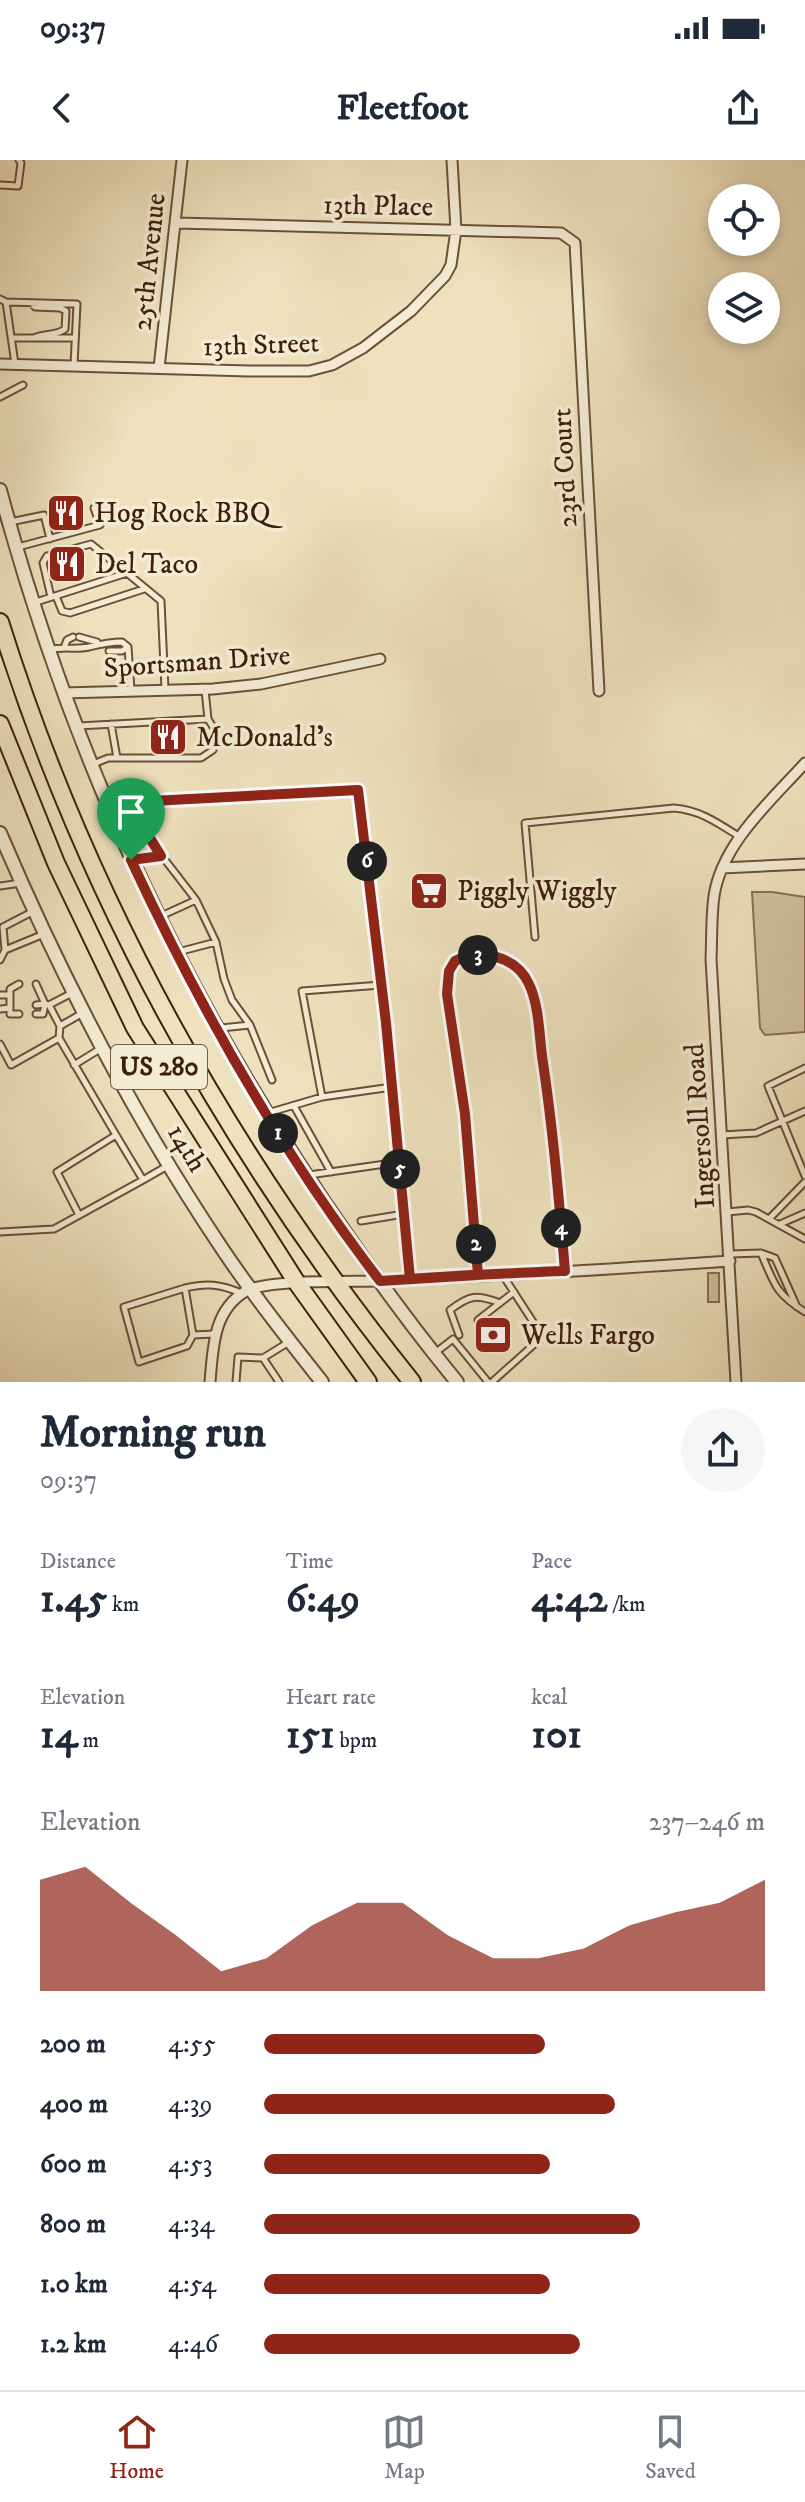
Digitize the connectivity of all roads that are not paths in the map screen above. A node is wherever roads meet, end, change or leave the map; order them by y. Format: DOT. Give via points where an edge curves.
graph roads {
  1 [pos="19,160"];
  2 [pos="182,160"];
  3 [pos="452,160"];
  4 [pos="0,185"];
  5 [pos="177,223"];
  6 [pos="456,230"];
  7 [pos="575,243"];
  8 [pos="3,301"];
  9 [pos="33,303"];
  10 [pos="13,338"];
  11 [pos="34,338"];
  12 [pos="75,338"];
  13 [pos="0,364"];
  14 [pos="15,364"];
  15 [pos="74,365"];
  16 [pos="159,368"];
  17 [pos="23,385"];
  18 [pos="0,397"];
  19 [pos="0,490"];
  20 [pos="94,508"];
  21 [pos="9,522"];
  22 [pos="50,539"];
  23 [pos="15,547"];
  24 [pos="127,573"];
  25 [pos="145,589"];
  26 [pos="54,596"];
  27 [pos="32,603"];
  28 [pos="0,622"];
  29 [pos="95,644"];
  30 [pos="65,645"];
  31 [pos="128,647"];
  32 [pos="48,650"];
  33 [pos="99,651"];
  34 [pos="109,651"];
  35 [pos="380,659"];
  36 [pos="165,689"];
  37 [pos="205,689"];
  38 [pos="131,691"];
  39 [pos="599,691"];
  40 [pos="63,693"];
  41 [pos="208,719"];
  42 [pos="0,724"];
  43 [pos="111,724"];
  44 [pos="76,726"];
  45 [pos="117,758"];
  46 [pos="805,763"];
  47 [pos="90,765"];
  48 [pos="740,838"];
  49 [pos="2,841"];
  50 [pos="161,856"];
  51 [pos="131,860"];
  52 [pos="805,864"];
  53 [pos="722,868"];
  54 [pos="21,883"];
  55 [pos="0,886"];
  56 [pos="196,900"];
  57 [pos="34,911"];
  58 [pos="158,917"];
  59 [pos="2,924"];
  60 [pos="44,933"];
  61 [pos="535,937"];
  62 [pos="216,942"];
  63 [pos="5,950"];
  64 [pos="176,953"];
  65 [pos="0,960"];
  66 [pos="19,984"];
  67 [pos="36,984"];
  68 [pos="381,985"];
  69 [pos="19,992"];
  70 [pos="35,992"];
  71 [pos="73,993"];
  72 [pos="10,994"];
  73 [pos="0,995"];
  74 [pos="47,1004"];
  75 [pos="19,1005"];
  76 [pos="36,1005"];
  77 [pos="10,1007"];
  78 [pos="0,1009"];
  79 [pos="83,1013"];
  80 [pos="19,1014"];
  81 [pos="36,1014"];
  82 [pos="250,1025"];
  83 [pos="60,1026"];
  84 [pos="216,1029"];
  85 [pos="59,1038"];
  86 [pos="0,1044"];
  87 [pos="102,1048"];
  88 [pos="74,1065"];
  89 [pos="805,1068"];
  90 [pos="272,1080"];
  91 [pos="392,1087"];
  92 [pos="322,1097"];
  93 [pos="294,1106"];
  94 [pos="805,1111"];
  95 [pos="266,1114"];
  96 [pos="781,1121"];
  97 [pos="116,1135"];
  98 [pos="722,1135"];
  99 [pos="399,1162"];
  100 [pos="169,1165"];
  101 [pos="331,1172"];
  102 [pos="306,1176"];
  103 [pos="805,1179"];
  104 [pos="143,1180"];
  105 [pos="727,1212"];
  106 [pos="805,1213"];
  107 [pos="404,1214"];
  108 [pos="79,1215"];
  109 [pos="769,1219"];
  110 [pos="361,1221"];
  111 [pos="779,1225"];
  112 [pos="0,1232"];
  113 [pos="805,1239"];
  114 [pos="761,1253"];
  115 [pos="730,1258"];
  116 [pos="565,1271"];
  117 [pos="502,1274"];
  118 [pos="478,1275"];
  119 [pos="410,1279"];
  120 [pos="380,1281"];
  121 [pos="335,1282"];
  122 [pos="297,1283"];
  123 [pos="185,1288"];
  124 [pos="247,1291"];
  125 [pos="514,1292"];
  126 [pos="500,1303"];
  127 [pos="797,1307"];
  128 [pos="805,1312"];
  129 [pos="478,1320"];
  130 [pos="466,1329"];
  131 [pos="214,1334"];
  132 [pos="193,1335"];
  133 [pos="456,1337"];
  134 [pos="290,1341"];
  135 [pos="435,1354"];
  136 [pos="263,1358"];
  137 [pos="210,1382"];
  138 [pos="236,1382"];
  139 [pos="279,1382"];
  140 [pos="322,1382"];
  141 [pos="368,1382"];
  142 [pos="412,1382"];
  143 [pos="457,1382"];
  144 [pos="490,1382"];
  145 [pos="736,1382"];
  1 -- 4 [label="lane" via="18,186"];
  2 -- 5 [label="street, 25th Avenue"];
  3 -- 6 [label="street, 13th Street"];
  5 -- 6 [label="street, 13th Place"];
  5 -- 16 [label="street, 25th Avenue"];
  6 -- 7 [label="street, 13th Place" via="561,233"];
  6 -- 16 [label="street, 13th Street" via="451,265 438,285 363,348 332,365 309,371"];
  7 -- 39 [label="street, 23rd Court"];
  8 -- 9 [label="lane"];
  8 -- 10 [label="lane"];
  9 -- 11 [label="lane" via="66,311 65,329"];
  9 -- 12 [label="lane" via="77,304"];
  10 -- 11 [label="lane"];
  10 -- 14 [label="lane"];
  11 -- 12 [label="lane"];
  12 -- 15 [label="lane"];
  13 -- 14 [label="street, 13th Street"];
  14 -- 15 [label="street, 13th Street"];
  15 -- 16 [label="street, 13th Street"];
  17 -- 18 [label="lane"];
  19 -- 21 [label="street"];
  20 -- 22 [label="lane" via="100,525"];
  21 -- 22 [label="lane" via="44,515"];
  21 -- 23 [label="street"];
  22 -- 23 [label="lane"];
  23 -- 27 [label="street"];
  24 -- 25 [label="lane"];
  24 -- 26 [label="lane"];
  24 -- 26 [label="lane" via="91,544 47,556 43,563"];
  25 -- 26 [label="lane" via="70,613 62,611"];
  25 -- 36 [label="lane" via="161,601"];
  26 -- 27 [label="lane"];
  27 -- 32 [label="street"];
  28 -- 121 [label="highway, US 280" via="57,785 129,944 220,1111"];
  29 -- 30 [label="lane"];
  29 -- 30 [label="lane" via="76,637"];
  29 -- 31 [label="lane" via="122,642"];
  29 -- 33 [label="lane"];
  30 -- 32 [label="lane"];
  31 -- 34 [label="lane"];
  31 -- 38 [label="lane"];
  32 -- 40 [label="street"];
  35 -- 37 [label="street, Sportsman Drive" via="285,680"];
  36 -- 37 [label="street, Sportsman Drive"];
  36 -- 38 [label="street, Sportsman Drive"];
  37 -- 41 [label="lane"];
  38 -- 40 [label="street, Sportsman Drive"];
  40 -- 44 [label="street"];
  41 -- 43 [label="lane"];
  41 -- 45 [label="lane" via="216,740 213,750 201,758"];
  42 -- 122 [label="highway, US 280" via="56,863 135,1028"];
  43 -- 44 [label="lane"];
  43 -- 45 [label="lane"];
  44 -- 47 [label="street"];
  45 -- 47 [label="lane"];
  46 -- 48 [label="street, Ingersoll Road"];
  47 -- 51 [label="street"];
  48 -- 53 [label="street, Ingersoll Road"];
  48 -- 61 [label="lane" via="701,813 674,808 525,823"];
  49 -- 54 [label="street, 14th"];
  50 -- 51 [label="lane"];
  50 -- 56 [label="lane"];
  50 -- 68 [label="lane" via="133,802 358,790"];
  51 -- 58 [label="street"];
  52 -- 53 [label="street"];
  53 -- 98 [label="street, Ingersoll Road" via="714,895 711,959"];
  54 -- 55 [label="lane"];
  54 -- 57 [label="street, 14th"];
  56 -- 58 [label="lane"];
  56 -- 62 [label="lane"];
  57 -- 59 [label="lane"];
  57 -- 60 [label="street, 14th"];
  58 -- 64 [label="street"];
  59 -- 63 [label="lane"];
  60 -- 63 [label="lane"];
  60 -- 71 [label="street, 14th"];
  62 -- 64 [label="lane"];
  62 -- 82 [label="lane" via="232,1000"];
  63 -- 65 [label="lane"];
  64 -- 84 [label="street"];
  66 -- 72 [label="lane"];
  67 -- 74 [label="lane"];
  68 -- 91 [label="lane"];
  68 -- 92 [label="lane" via="302,991"];
  69 -- 72 [label="lane"];
  70 -- 74 [label="lane"];
  71 -- 74 [label="lane"];
  71 -- 79 [label="street, 14th"];
  72 -- 73 [label="lane"];
  72 -- 77 [label="lane"];
  74 -- 76 [label="lane"];
  74 -- 81 [label="lane" via="43,1014"];
  74 -- 83 [label="lane"];
  75 -- 77 [label="lane"];
  77 -- 78 [label="lane"];
  77 -- 80 [label="lane" via="10,1014"];
  79 -- 83 [label="lane"];
  79 -- 87 [label="street, 14th"];
  82 -- 84 [label="lane"];
  82 -- 90 [label="lane"];
  83 -- 85 [label="lane"];
  84 -- 95 [label="street"];
  85 -- 86 [label="lane" via="11,1065"];
  85 -- 88 [label="lane"];
  87 -- 88 [label="lane"];
  87 -- 100 [label="street, 14th"];
  88 -- 97 [label="lane"];
  89 -- 96 [label="lane" via="768,1086"];
  91 -- 92 [label="lane"];
  91 -- 99 [label="lane"];
  92 -- 93 [label="lane"];
  93 -- 95 [label="lane"];
  93 -- 101 [label="lane"];
  94 -- 96 [label="lane"];
  95 -- 102 [label="street"];
  96 -- 98 [label="lane" via="756,1133"];
  96 -- 103 [label="lane"];
  97 -- 104 [label="lane"];
  97 -- 108 [label="lane" via="57,1172"];
  98 -- 105 [label="street, Ingersoll Road"];
  99 -- 101 [label="lane"];
  99 -- 107 [label="lane"];
  100 -- 104 [label="lane"];
  100 -- 124 [label="street, 14th"];
  101 -- 102 [label="lane"];
  102 -- 120 [label="street"];
  103 -- 109 [label="lane"];
  104 -- 108 [label="lane"];
  105 -- 109 [label="lane" via="748,1210"];
  105 -- 115 [label="street, Ingersoll Road"];
  106 -- 111 [label="lane"];
  107 -- 110 [label="lane"];
  107 -- 119 [label="lane"];
  108 -- 112 [label="lane" via="54,1229"];
  109 -- 111 [label="lane"];
  111 -- 113 [label="lane"];
  114 -- 115 [label="lane"];
  114 -- 127 [label="lane" via="779,1294"];
  114 -- 127 [label="lane" via="775,1258"];
  115 -- 116 [label="street"];
  115 -- 145 [label="street, Ingersoll Road"];
  116 -- 117 [label="street"];
  116 -- 118 [label="street" via="549,1101 528,982 513,964 490,955 466,956 455,961 447,983 465,1114"];
  117 -- 118 [label="street"];
  117 -- 125 [label="lane"];
  118 -- 119 [label="street"];
  119 -- 120 [label="street"];
  120 -- 121 [label="street"];
  120 -- 135 [label="street"];
  121 -- 122 [label="street"];
  121 -- 142 [label="highway, US 280"];
  122 -- 124 [label="street"];
  122 -- 141 [label="highway, US 280"];
  123 -- 124 [label="lane" via="207,1283"];
  123 -- 132 [label="lane"];
  123 -- 132 [label="lane" via="124,1307 139,1362 187,1346"];
  124 -- 131 [label="street" via="229,1307"];
  124 -- 134 [label="street, 14th"];
  125 -- 126 [label="lane"];
  125 -- 144 [label="lane" via="537,1328 538,1341"];
  126 -- 129 [label="lane"];
  126 -- 133 [label="lane" via="481,1296 450,1310"];
  127 -- 128 [label="lane"];
  130 -- 133 [label="lane"];
  131 -- 132 [label="lane"];
  131 -- 137 [label="street"];
  133 -- 135 [label="lane"];
  133 -- 144 [label="lane"];
  134 -- 136 [label="lane"];
  134 -- 140 [label="street, 14th"];
  135 -- 143 [label="street"];
  136 -- 138 [label="lane" via="238,1357"];
  136 -- 139 [label="lane"];
}
